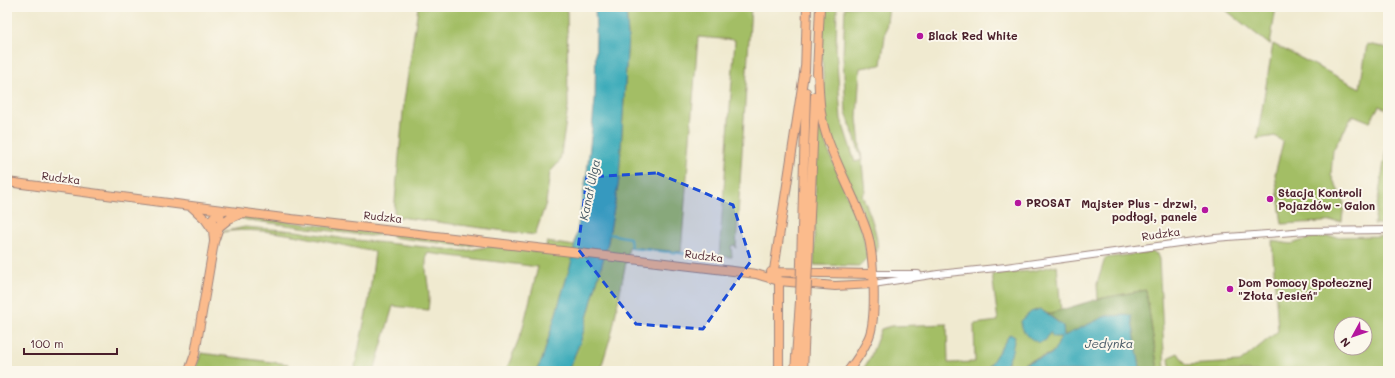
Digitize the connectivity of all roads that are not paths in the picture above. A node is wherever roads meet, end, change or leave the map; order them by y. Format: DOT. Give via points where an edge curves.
graph roads {
  1 [pos="807,7"];
  2 [pos="820,7"];
  3 [pos="805,68"];
  4 [pos="818,68"];
  5 [pos="7,182"];
  6 [pos="192,207"];
  7 [pos="219,210"];
  8 [pos="243,213"];
  9 [pos="216,228"];
  10 [pos="1388,230"];
  11 [pos="804,263"];
  12 [pos="774,271"];
  13 [pos="756,274"];
  14 [pos="872,274"];
  15 [pos="938,274"];
  16 [pos="779,281"];
  17 [pos="873,284"];
  18 [pos="803,302"];
  19 [pos="189,371"];
  20 [pos="779,371"];
  21 [pos="795,371"];
  22 [pos="803,371"];
  23 [pos="848,371"];
  1 -- 3 [label="main road"];
  2 -- 4 [label="main road"];
  3 -- 11 [label="main road"];
  3 -- 12 [label="main road"];
  4 -- 11 [label="main road"];
  4 -- 14 [label="main road" via="820,109 826,133 868,234"];
  5 -- 6 [label="main road, Rudzka"];
  6 -- 7 [label="main road, Rudzka"];
  6 -- 9 [label="main road"];
  7 -- 8 [label="main road, Rudzka"];
  7 -- 9 [label="main road" via="212,219"];
  8 -- 9 [label="main road"];
  8 -- 13 [label="main road, Rudzka"];
  9 -- 19 [label="main road" via="195,354"];
  10 -- 15 [label="street, Rudzka" via="1252,234"];
  11 -- 18 [label="main road, bridge"];
  12 -- 13 [label="main road, Rudzka"];
  12 -- 14 [label="main road, Rudzka"];
  12 -- 16 [label="main road"];
  13 -- 16 [label="main road, Rudzka"];
  14 -- 15 [label="street, Rudzka"];
  14 -- 17 [label="main road"];
  15 -- 17 [label="street, Rudzka"];
  16 -- 17 [label="main road, Rudzka" via="835,286"];
  16 -- 20 [label="main road"];
  17 -- 23 [label="main road" via="873,323 869,337"];
  18 -- 21 [label="main road"];
  18 -- 22 [label="main road"];
}
